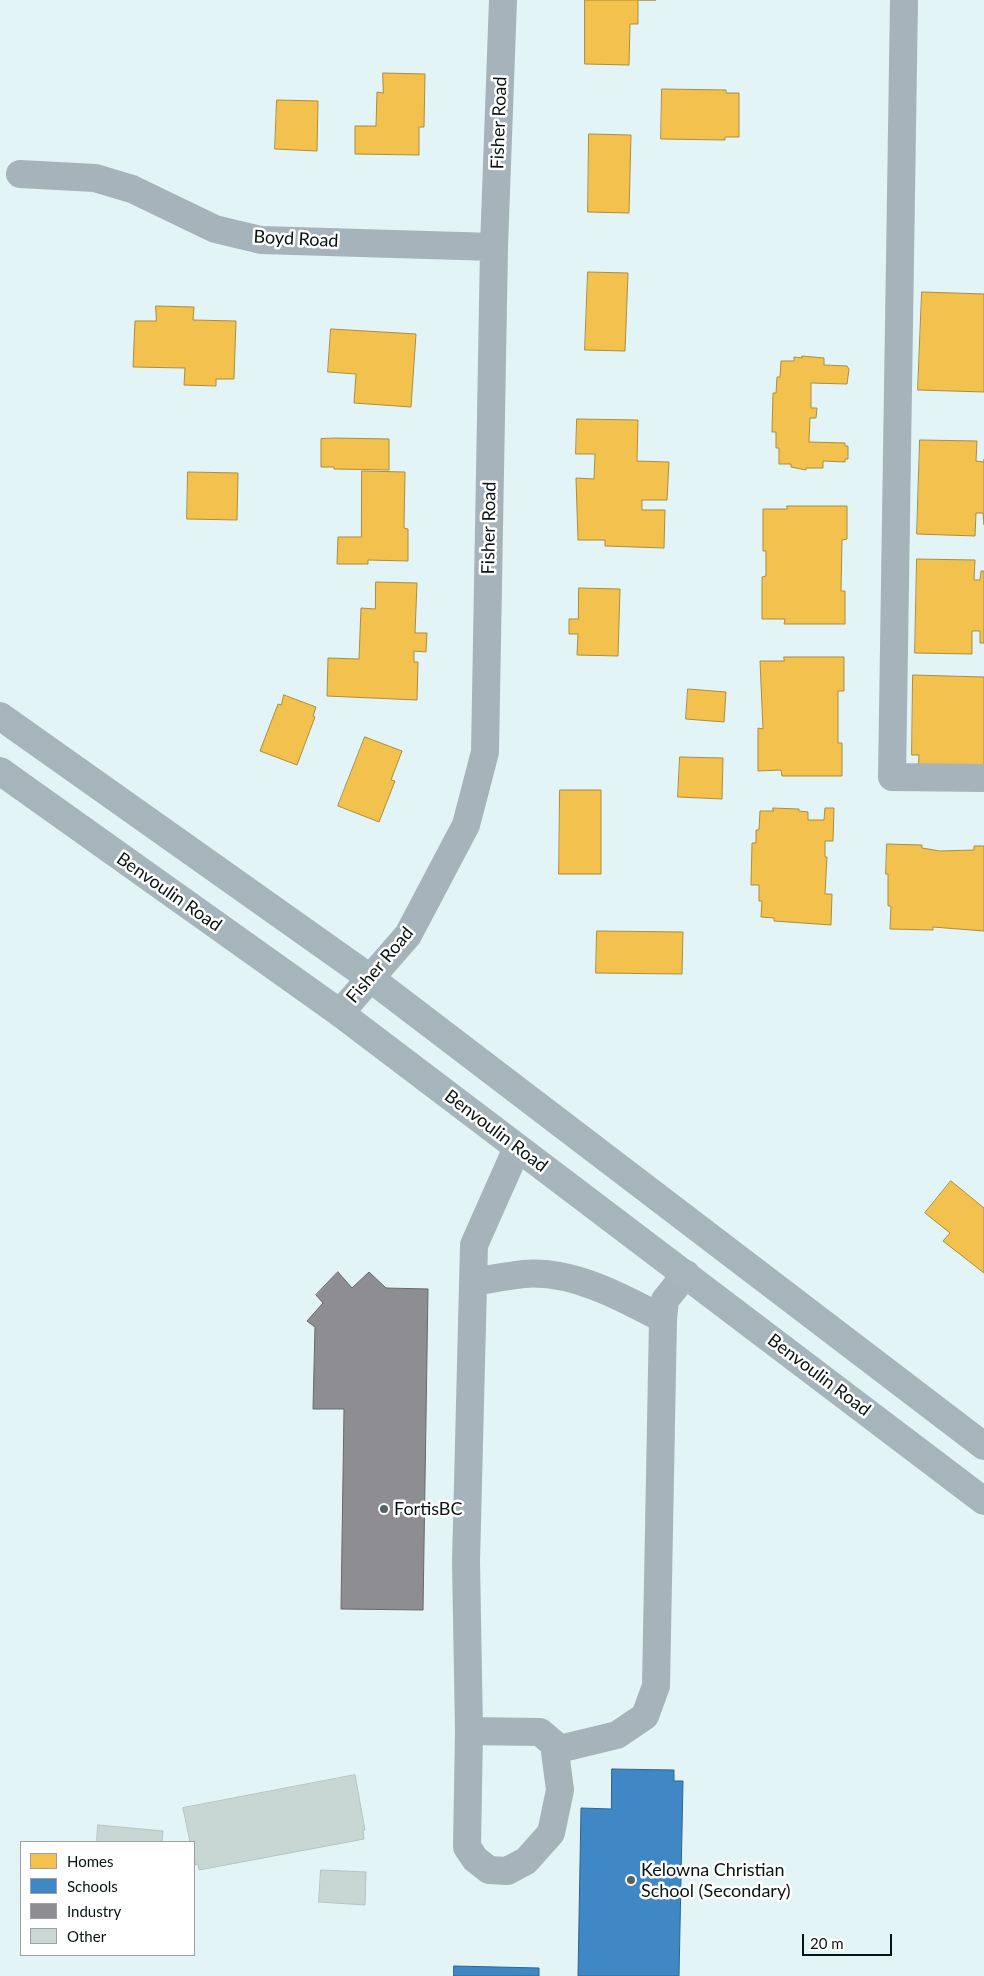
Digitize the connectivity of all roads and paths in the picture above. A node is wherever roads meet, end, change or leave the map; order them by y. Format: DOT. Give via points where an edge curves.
graph roads {
  1 [pos="504,0"];
  2 [pos="904,0"];
  3 [pos="20,174"];
  4 [pos="494,247"];
  5 [pos="0,716"];
  6 [pos="0,771"];
  7 [pos="984,778"];
  8 [pos="370,978"];
  9 [pos="340,1013"];
  10 [pos="517,1148"];
  11 [pos="686,1274"];
  12 [pos="474,1282"];
  13 [pos="663,1319"];
  14 [pos="984,1446"];
  15 [pos="984,1501"];
  16 [pos="470,1732"];
  17 [pos="555,1750"];
  1 -- 4 [label="street, Fisher Road"];
  2 -- 7 [label="street" via="892,777"];
  3 -- 4 [label="street, Boyd Road" via="95,178 132,189 215,229 261,240"];
  4 -- 8 [label="street, Fisher Road" via="484,752 466,825 408,935"];
  5 -- 8 [label="main road"];
  6 -- 9 [label="main road, Benvoulin Road"];
  8 -- 9 [label="street, Fisher Road"];
  8 -- 14 [label="main road"];
  9 -- 10 [label="main road, Benvoulin Road"];
  10 -- 11 [label="main road, Benvoulin Road"];
  10 -- 12 [label="street" via="474,1245"];
  11 -- 13 [label="street" via="665,1300"];
  11 -- 15 [label="main road, Benvoulin Road"];
  12 -- 13 [label="street" via="526,1274 575,1279"];
  12 -- 16 [label="street" via="466,1562"];
  13 -- 17 [label="street" via="656,1686 645,1716 617,1735"];
  16 -- 17 [label="street" via="540,1732 554,1744"];
  16 -- 17 [label="street" via="468,1847 475,1859 489,1870 507,1871 526,1861 551,1833 560,1790"];
}
